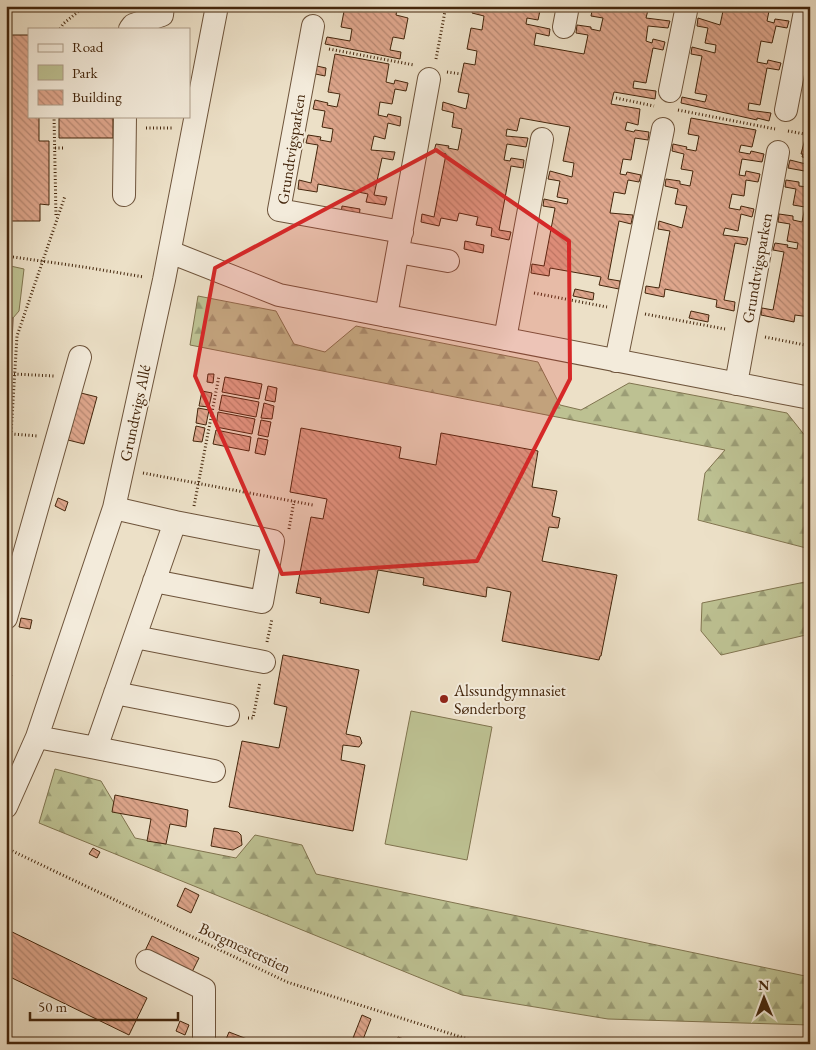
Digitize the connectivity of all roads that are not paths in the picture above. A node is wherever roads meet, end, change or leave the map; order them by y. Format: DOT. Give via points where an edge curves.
graph roads {
  1 [pos="163,6"];
  2 [pos="217,6"];
  3 [pos="687,6"];
  4 [pos="806,6"];
  5 [pos="131,28"];
  6 [pos="311,36"];
  7 [pos="432,74"];
  8 [pos="668,102"];
  9 [pos="786,110"];
  10 [pos="125,122"];
  11 [pos="663,129"];
  12 [pos="542,139"];
  13 [pos="778,152"];
  14 [pos="124,195"];
  15 [pos="400,242"];
  16 [pos="170,252"];
  17 [pos="448,261"];
  18 [pos="386,316"];
  19 [pos="505,339"];
  20 [pos="80,357"];
  21 [pos="616,360"];
  22 [pos="736,384"];
  23 [pos="810,398"];
  24 [pos="114,508"];
  25 [pos="183,524"];
  26 [pos="154,581"];
  27 [pos="6,618"];
  28 [pos="135,637"];
  29 [pos="264,662"];
  30 [pos="115,693"];
  31 [pos="228,715"];
  32 [pos="37,737"];
  33 [pos="96,748"];
  34 [pos="214,771"];
  35 [pos="6,807"];
  36 [pos="147,961"];
  37 [pos="204,1044"];
  1 -- 5 [label="street" via="162,15"];
  2 -- 16 [label="street, Grundtvigs Allé"];
  3 -- 8 [label="street"];
  4 -- 9 [label="street"];
  6 -- 15 [label="street, Grundtvigsparken" via="278,210"];
  7 -- 15 [label="street"];
  10 -- 14 [label="street"];
  11 -- 21 [label="street"];
  12 -- 19 [label="street"];
  13 -- 22 [label="street, Grundtvigsparken"];
  15 -- 17 [label="street"];
  15 -- 18 [label="street"];
  16 -- 18 [label="street" via="279,295"];
  16 -- 24 [label="street, Grundtvigs Allé"];
  18 -- 19 [label="street"];
  19 -- 21 [label="street"];
  20 -- 27 [label="street"];
  21 -- 22 [label="street"];
  22 -- 23 [label="street"];
  24 -- 25 [label="street"];
  24 -- 32 [label="street, Grundtvigs Allé"];
  25 -- 26 [label="street"];
  25 -- 26 [label="street" via="273,541 262,602"];
  26 -- 28 [label="street"];
  28 -- 29 [label="street"];
  28 -- 30 [label="street"];
  30 -- 31 [label="street"];
  30 -- 33 [label="street"];
  32 -- 33 [label="street"];
  32 -- 35 [label="street, Grundtvigs Allé"];
  33 -- 34 [label="street"];
  36 -- 37 [label="street" via="204,989"];
}
